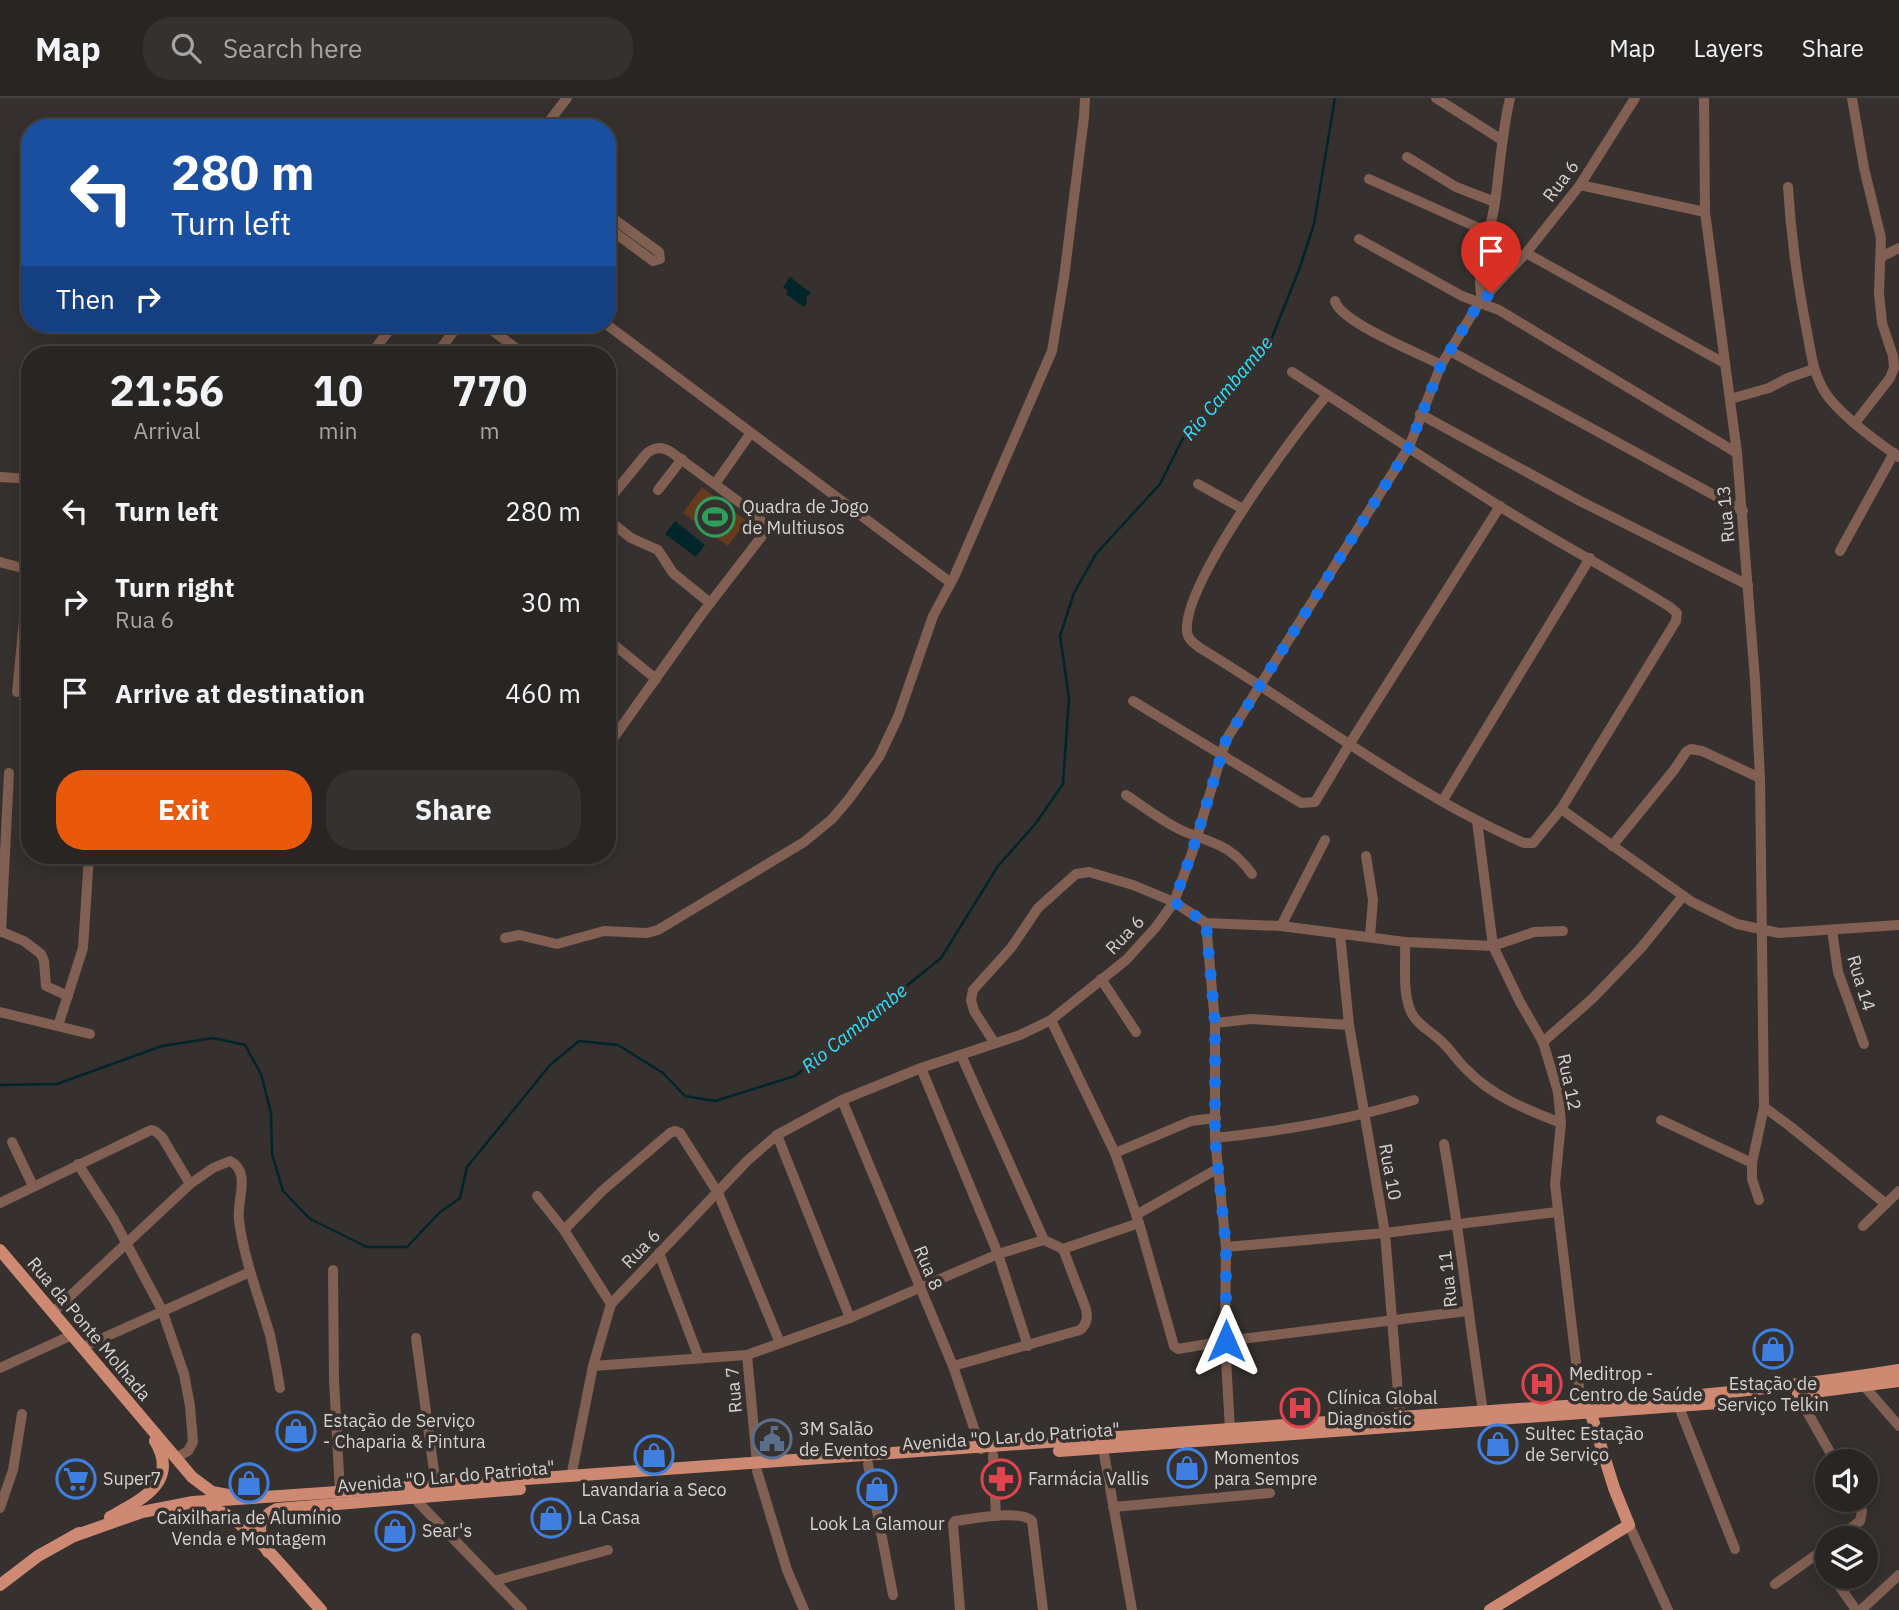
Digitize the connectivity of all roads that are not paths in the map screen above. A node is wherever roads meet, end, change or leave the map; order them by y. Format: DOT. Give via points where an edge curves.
graph roads {
  1 [pos="567,98"];
  2 [pos="1085,98"];
  3 [pos="1436,98"];
  4 [pos="1510,98"];
  5 [pos="1635,98"];
  6 [pos="1704,98"];
  7 [pos="1852,98"];
  8 [pos="551,119"];
  9 [pos="1502,140"];
  10 [pos="1406,157"];
  11 [pos="1369,179"];
  12 [pos="1580,185"];
  13 [pos="1787,187"];
  14 [pos="1495,202"];
  15 [pos="1705,212"];
  16 [pos="616,221"];
  17 [pos="1490,233"];
  18 [pos="616,234"];
  19 [pos="1359,239"];
  20 [pos="1899,248"];
  21 [pos="1526,253"];
  22 [pos="1881,257"];
  23 [pos="1335,301"];
  24 [pos="1481,301"];
  25 [pos="616,332"];
  26 [pos="496,333"];
  27 [pos="513,346"];
  28 [pos="1450,351"];
  29 [pos="1724,363"];
  30 [pos="1441,365"];
  31 [pos="1814,369"];
  32 [pos="1292,372"];
  33 [pos="1327,394"];
  34 [pos="1730,399"];
  35 [pos="1420,414"];
  36 [pos="1855,424"];
  37 [pos="750,434"];
  38 [pos="1409,447"];
  39 [pos="1737,453"];
  40 [pos="1897,455"];
  41 [pos="682,459"];
  42 [pos="0,477"];
  43 [pos="21,478"];
  44 [pos="715,484"];
  45 [pos="1198,484"];
  46 [pos="658,490"];
  47 [pos="616,491"];
  48 [pos="1500,506"];
  49 [pos="1243,509"];
  50 [pos="1743,511"];
  51 [pos="616,526"];
  52 [pos="1840,551"];
  53 [pos="1590,558"];
  54 [pos="0,562"];
  55 [pos="21,568"];
  56 [pos="951,583"];
  57 [pos="1748,585"];
  58 [pos="710,603"];
  59 [pos="21,645"];
  60 [pos="616,646"];
  61 [pos="656,679"];
  62 [pos="1260,684"];
  63 [pos="16,692"];
  64 [pos="1133,701"];
  65 [pos="616,735"];
  66 [pos="1349,745"];
  67 [pos="1221,755"];
  68 [pos="9,773"];
  69 [pos="1759,778"];
  70 [pos="1126,795"];
  71 [pos="1443,800"];
  72 [pos="1561,809"];
  73 [pos="1477,821"];
  74 [pos="1196,835"];
  75 [pos="1325,840"];
  76 [pos="1612,846"];
  77 [pos="1366,856"];
  78 [pos="88,864"];
  79 [pos="1252,874"];
  80 [pos="1683,896"];
  81 [pos="1174,902"];
  82 [pos="1206,923"];
  83 [pos="1899,925"];
  84 [pos="1281,926"];
  85 [pos="1760,928"];
  86 [pos="1832,930"];
  87 [pos="1563,931"];
  88 [pos="1,932"];
  89 [pos="1340,934"];
  90 [pos="1370,936"];
  91 [pos="505,938"];
  92 [pos="1405,942"];
  93 [pos="1493,946"];
  94 [pos="1101,979"];
  95 [pos="68,996"];
  96 [pos="0,1012"];
  97 [pos="1051,1020"];
  98 [pos="1215,1023"];
  99 [pos="1349,1025"];
  100 [pos="58,1026"];
  101 [pos="1136,1032"];
  102 [pos="90,1034"];
  103 [pos="994,1042"];
  104 [pos="1543,1042"];
  105 [pos="1864,1044"];
  106 [pos="961,1055"];
  107 [pos="921,1068"];
  108 [pos="842,1100"];
  109 [pos="1414,1100"];
  110 [pos="1764,1107"];
  111 [pos="1364,1115"];
  112 [pos="1216,1118"];
  113 [pos="1661,1120"];
  114 [pos="1561,1124"];
  115 [pos="777,1135"];
  116 [pos="1215,1138"];
  117 [pos="12,1142"];
  118 [pos="1444,1144"];
  119 [pos="1115,1153"];
  120 [pos="1752,1163"];
  121 [pos="78,1164"];
  122 [pos="1217,1169"];
  123 [pos="190,1184"];
  124 [pos="33,1186"];
  125 [pos="1899,1191"];
  126 [pos="719,1193"];
  127 [pos="537,1196"];
  128 [pos="1759,1200"];
  129 [pos="0,1203"];
  130 [pos="1885,1204"];
  131 [pos="1557,1212"];
  132 [pos="1137,1219"];
  133 [pos="1458,1224"];
  134 [pos="1863,1226"];
  135 [pos="564,1230"];
  136 [pos="1384,1233"];
  137 [pos="1044,1240"];
  138 [pos="126,1243"];
  139 [pos="1226,1247"];
  140 [pos="1063,1249"];
  141 [pos="659,1253"];
  142 [pos="4,1254"];
  143 [pos="998,1254"];
  144 [pos="333,1270"];
  145 [pos="250,1272"];
  146 [pos="920,1289"];
  147 [pos="611,1304"];
  148 [pos="162,1311"];
  149 [pos="1467,1311"];
  150 [pos="53,1312"];
  151 [pos="850,1318"];
  152 [pos="1391,1321"];
  153 [pos="72,1335"];
  154 [pos="416,1338"];
  155 [pos="1226,1341"];
  156 [pos="780,1342"];
  157 [pos="1028,1346"];
  158 [pos="82,1347"];
  159 [pos="747,1355"];
  160 [pos="699,1358"];
  161 [pos="593,1366"];
  162 [pos="953,1366"];
  163 [pos="0,1368"];
  164 [pos="1899,1370"];
  165 [pos="1899,1381"];
  166 [pos="1865,1387"];
  167 [pos="281,1388"];
  168 [pos="1797,1394"];
  169 [pos="1581,1404"];
  170 [pos="1679,1407"];
  171 [pos="1483,1411"];
  172 [pos="1591,1413"];
  173 [pos="22,1414"];
  174 [pos="1400,1417"];
  175 [pos="144,1423"];
  176 [pos="1899,1426"];
  177 [pos="1230,1430"];
  178 [pos="1103,1448"];
  179 [pos="1828,1449"];
  180 [pos="987,1452"];
  181 [pos="176,1458"];
  182 [pos="868,1464"];
  183 [pos="757,1467"];
  184 [pos="571,1477"];
  185 [pos="5,1479"];
  186 [pos="436,1486"];
  187 [pos="341,1493"];
  188 [pos="1269,1493"];
  189 [pos="246,1498"];
  190 [pos="414,1498"];
  191 [pos="1113,1507"];
  192 [pos="0,1508"];
  193 [pos="142,1512"];
  194 [pos="996,1516"];
  195 [pos="1629,1525"];
  196 [pos="74,1536"];
  197 [pos="1735,1549"];
  198 [pos="608,1550"];
  199 [pos="268,1552"];
  200 [pos="1815,1556"];
  201 [pos="1899,1575"];
  202 [pos="494,1581"];
  203 [pos="0,1582"];
  204 [pos="1775,1584"];
  205 [pos="1842,1589"];
  206 [pos="892,1595"];
  207 [pos="321,1610"];
  208 [pos="522,1610"];
  209 [pos="804,1610"];
  210 [pos="960,1610"];
  211 [pos="1043,1610"];
  212 [pos="1132,1610"];
  213 [pos="1490,1610"];
  214 [pos="1668,1610"];
  215 [pos="1859,1610"];
  1 -- 8 [label="street"];
  2 -- 56 [label="street" via="1052,351"];
  3 -- 9 [label="street"];
  4 -- 9 [label="street"];
  5 -- 12 [label="street, Rua 6"];
  6 -- 15 [label="street, Rua 13"];
  7 -- 22 [label="street"];
  9 -- 14 [label="street"];
  10 -- 14 [label="street" via="1456,187"];
  11 -- 17 [label="street"];
  12 -- 15 [label="street"];
  12 -- 21 [label="street, Rua 6"];
  13 -- 31 [label="street"];
  14 -- 17 [label="street"];
  15 -- 29 [label="street, Rua 13"];
  16 -- 18 [label="street" via="659,252 660,259 653,261"];
  17 -- 24 [label="street" via="1479,280"];
  19 -- 24 [label="street"];
  20 -- 22 [label="street"];
  21 -- 24 [label="street, Rua 6"];
  21 -- 29 [label="street"];
  22 -- 36 [label="street" via="1882,323 1894,368"];
  23 -- 30 [label="street" via="1340,311 1366,328"];
  24 -- 28 [label="street, Rua 6"];
  24 -- 39 [label="street"];
  25 -- 37 [label="street"];
  26 -- 27 [label="street"];
  28 -- 30 [label="street, Rua 6"];
  28 -- 50 [label="street"];
  29 -- 34 [label="street, Rua 13"];
  30 -- 35 [label="street, Rua 6"];
  31 -- 34 [label="street"];
  31 -- 36 [label="street" via="1824,390"];
  32 -- 33 [label="street"];
  33 -- 38 [label="street"];
  33 -- 49 [label="street"];
  34 -- 39 [label="street, Rua 13"];
  35 -- 38 [label="street, Rua 6"];
  35 -- 57 [label="street"];
  36 -- 40 [label="street"];
  37 -- 44 [label="street"];
  37 -- 56 [label="street"];
  38 -- 48 [label="street"];
  38 -- 62 [label="street, Rua 6"];
  39 -- 50 [label="street, Rua 13"];
  40 -- 52 [label="street"];
  41 -- 44 [label="street"];
  41 -- 46 [label="street"];
  41 -- 47 [label="street" via="666,449 651,450"];
  42 -- 43 [label="street"];
  44 -- 58 [label="street" via="758,516 764,530"];
  45 -- 49 [label="street"];
  48 -- 53 [label="street"];
  48 -- 66 [label="street"];
  49 -- 62 [label="street" via="1202,582 1191,608 1187,635 1200,648"];
  50 -- 57 [label="street, Rua 13"];
  51 -- 58 [label="street" via="658,550 673,573"];
  53 -- 71 [label="street"];
  53 -- 72 [label="street" via="1670,607 1676,621"];
  54 -- 55 [label="street"];
  56 -- 91 [label="street" via="937,605 879,757 849,799 804,842 658,930 604,931 557,944 524,936"];
  57 -- 69 [label="street, Rua 13"];
  58 -- 61 [label="street"];
  59 -- 63 [label="street"];
  60 -- 61 [label="street"];
  61 -- 65 [label="street"];
  62 -- 66 [label="street"];
  62 -- 67 [label="street, Rua 6"];
  64 -- 67 [label="street"];
  66 -- 67 [label="street" via="1320,796 1309,804"];
  66 -- 71 [label="street"];
  67 -- 74 [label="street, Rua 6"];
  68 -- 88 [label="street"];
  69 -- 76 [label="street" via="1691,749"];
  69 -- 85 [label="street, Rua 13"];
  70 -- 74 [label="street"];
  71 -- 73 [label="street"];
  72 -- 73 [label="street" via="1533,842 1524,843"];
  72 -- 76 [label="street"];
  73 -- 93 [label="street, Rua 12"];
  74 -- 79 [label="street" via="1239,857"];
  74 -- 81 [label="street, Rua 6"];
  75 -- 84 [label="street"];
  76 -- 80 [label="street"];
  77 -- 90 [label="street" via="1373,900"];
  78 -- 95 [label="street" via="83,948"];
  80 -- 85 [label="street" via="1714,914"];
  80 -- 104 [label="street" via="1641,948"];
  81 -- 82 [label="street"];
  81 -- 94 [label="street, Rua 6" via="1139,946"];
  81 -- 103 [label="street" via="1099,874 1076,874 1038,908 973,990 974,1011"];
  82 -- 84 [label="street"];
  82 -- 98 [label="street"];
  83 -- 86 [label="street"];
  84 -- 89 [label="street"];
  85 -- 86 [label="street" via="1779,933"];
  85 -- 110 [label="street, Rua 13"];
  86 -- 105 [label="street, Rua 14" via="1838,972"];
  87 -- 93 [label="street" via="1534,932"];
  88 -- 95 [label="street" via="34,948 44,961 46,986"];
  89 -- 90 [label="street"];
  89 -- 99 [label="street, Rua 10"];
  90 -- 92 [label="street"];
  92 -- 93 [label="street"];
  92 -- 114 [label="street" via="1407,1001 1418,1022 1493,1091"];
  93 -- 104 [label="street, Rua 12"];
  94 -- 97 [label="street, Rua 6"];
  94 -- 101 [label="street"];
  95 -- 100 [label="street"];
  96 -- 100 [label="street"];
  97 -- 103 [label="street, Rua 6"];
  97 -- 119 [label="street"];
  98 -- 99 [label="street" via="1251,1019"];
  98 -- 112 [label="street"];
  99 -- 111 [label="street, Rua 10"];
  100 -- 102 [label="street"];
  103 -- 106 [label="street, Rua 6"];
  104 -- 114 [label="street, Rua 12" via="1558,1091"];
  106 -- 107 [label="street, Rua 6"];
  106 -- 137 [label="street"];
  107 -- 108 [label="street, Rua 6"];
  107 -- 143 [label="street"];
  108 -- 115 [label="street, Rua 6"];
  108 -- 146 [label="street, Rua 8"];
  109 -- 111 [label="street"];
  110 -- 120 [label="street, Rua 13"];
  110 -- 130 [label="street"];
  111 -- 116 [label="street"];
  111 -- 136 [label="street, Rua 10"];
  112 -- 116 [label="street"];
  112 -- 119 [label="street" via="1191,1121"];
  113 -- 120 [label="street"];
  114 -- 131 [label="street, Rua 12"];
  115 -- 126 [label="street, Rua 6"];
  115 -- 151 [label="street"];
  116 -- 122 [label="street"];
  117 -- 124 [label="street"];
  118 -- 133 [label="street, Rua 11"];
  119 -- 132 [label="street"];
  120 -- 128 [label="street"];
  121 -- 123 [label="street" via="155,1131"];
  121 -- 124 [label="street"];
  121 -- 138 [label="street"];
  122 -- 132 [label="street"];
  122 -- 139 [label="street"];
  123 -- 138 [label="street"];
  123 -- 145 [label="street" via="222,1163 230,1161 242,1171 239,1219"];
  124 -- 129 [label="street"];
  125 -- 130 [label="street"];
  126 -- 135 [label="street" via="676,1130 632,1164"];
  126 -- 141 [label="street, Rua 6"];
  126 -- 156 [label="street"];
  127 -- 135 [label="street"];
  130 -- 134 [label="street"];
  131 -- 133 [label="street"];
  131 -- 169 [label="street, Rua 12"];
  132 -- 140 [label="street"];
  132 -- 155 [label="street" via="1174,1346 1182,1350"];
  133 -- 136 [label="street"];
  133 -- 149 [label="street, Rua 11"];
  135 -- 147 [label="street"];
  136 -- 139 [label="street"];
  136 -- 152 [label="street, Rua 10"];
  137 -- 140 [label="street"];
  137 -- 143 [label="street"];
  138 -- 148 [label="street"];
  138 -- 150 [label="street"];
  139 -- 155 [label="street"];
  140 -- 157 [label="street" via="1087,1321 1080,1330"];
  141 -- 147 [label="street, Rua 6"];
  141 -- 160 [label="street"];
  142 -- 150 [label="main road, Rua da Ponte Molhada"];
  143 -- 146 [label="street"];
  143 -- 157 [label="street"];
  144 -- 187 [label="street"];
  145 -- 148 [label="street"];
  145 -- 167 [label="street"];
  146 -- 151 [label="street"];
  146 -- 162 [label="street, Rua 8"];
  147 -- 161 [label="street, Rua 6"];
  148 -- 158 [label="street"];
  148 -- 181 [label="street" via="190,1406 193,1442"];
  149 -- 152 [label="street"];
  149 -- 171 [label="street, Rua 11"];
  150 -- 153 [label="main road, Rua da Ponte Molhada"];
  151 -- 156 [label="street"];
  152 -- 155 [label="street"];
  152 -- 174 [label="street, Rua 10"];
  153 -- 158 [label="main road, Rua da Ponte Molhada"];
  153 -- 163 [label="street"];
  154 -- 186 [label="street"];
  155 -- 177 [label="street"];
  156 -- 159 [label="street"];
  157 -- 162 [label="street"];
  158 -- 175 [label="main road, Rua da Ponte Molhada"];
  159 -- 160 [label="street"];
  159 -- 183 [label="street, Rua 7"];
  160 -- 161 [label="street"];
  161 -- 184 [label="street, Rua 6"];
  162 -- 180 [label="street, Rua 8"];
  164 -- 169 [label="main road, Avenida \"O Lar do Patriota\"" via="1706,1396"];
  165 -- 166 [label="main road, Avenida \"O Lar do Patriota\""];
  166 -- 168 [label="main road, Avenida \"O Lar do Patriota\""];
  166 -- 176 [label="street"];
  168 -- 170 [label="main road, Avenida \"O Lar do Patriota\""];
  168 -- 179 [label="street"];
  169 -- 171 [label="main road, Avenida \"O Lar do Patriota\""];
  170 -- 172 [label="main road, Avenida \"O Lar do Patriota\""];
  170 -- 197 [label="street"];
  171 -- 174 [label="main road, Avenida \"O Lar do Patriota\""];
  172 -- 178 [label="main road, Avenida \"O Lar do Patriota\""];
  172 -- 195 [label="main road"];
  173 -- 185 [label="street" via="18,1446"];
  174 -- 177 [label="main road, Avenida \"O Lar do Patriota\""];
  175 -- 181 [label="main road"];
  175 -- 196 [label="main road, Avenida \"O Lar do Patriota\"" via="163,1457 155,1488 142,1500"];
  177 -- 180 [label="main road, Avenida \"O Lar do Patriota\""];
  178 -- 180 [label="main road, Avenida \"O Lar do Patriota\""];
  178 -- 191 [label="street"];
  180 -- 182 [label="main road, Avenida \"O Lar do Patriota\""];
  180 -- 183 [label="main road, Avenida \"O Lar do Patriota\""];
  180 -- 194 [label="street, Rua 8"];
  181 -- 189 [label="main road" via="212,1492"];
  182 -- 183 [label="main road, Avenida \"O Lar do Patriota\""];
  182 -- 206 [label="street"];
  183 -- 184 [label="main road, Avenida \"O Lar do Patriota\""];
  183 -- 190 [label="main road, Avenida \"O Lar do Patriota\""];
  183 -- 209 [label="street, Rua 7" via="787,1570"];
  184 -- 186 [label="main road, Avenida \"O Lar do Patriota\""];
  185 -- 192 [label="street"];
  186 -- 187 [label="main road, Avenida \"O Lar do Patriota\""];
  187 -- 189 [label="main road, Avenida \"O Lar do Patriota\""];
  188 -- 191 [label="street"];
  189 -- 193 [label="main road, Avenida \"O Lar do Patriota\""];
  190 -- 199 [label="main road, Avenida \"O Lar do Patriota\"" via="277,1509 265,1515 261,1524"];
  190 -- 202 [label="street"];
  191 -- 212 [label="street"];
  193 -- 196 [label="main road, Avenida \"O Lar do Patriota\""];
  193 -- 199 [label="main road, Avenida \"O Lar do Patriota\"" via="217,1510"];
  194 -- 210 [label="street" via="953,1524"];
  194 -- 211 [label="street" via="1032,1521"];
  195 -- 213 [label="main road"];
  195 -- 214 [label="street"];
  196 -- 203 [label="main road, Avenida \"O Lar do Patriota\""];
  198 -- 202 [label="street"];
  199 -- 207 [label="main road"];
  200 -- 204 [label="street"];
  201 -- 215 [label="street"];
  202 -- 208 [label="street"];
  205 -- 215 [label="street"];
}
